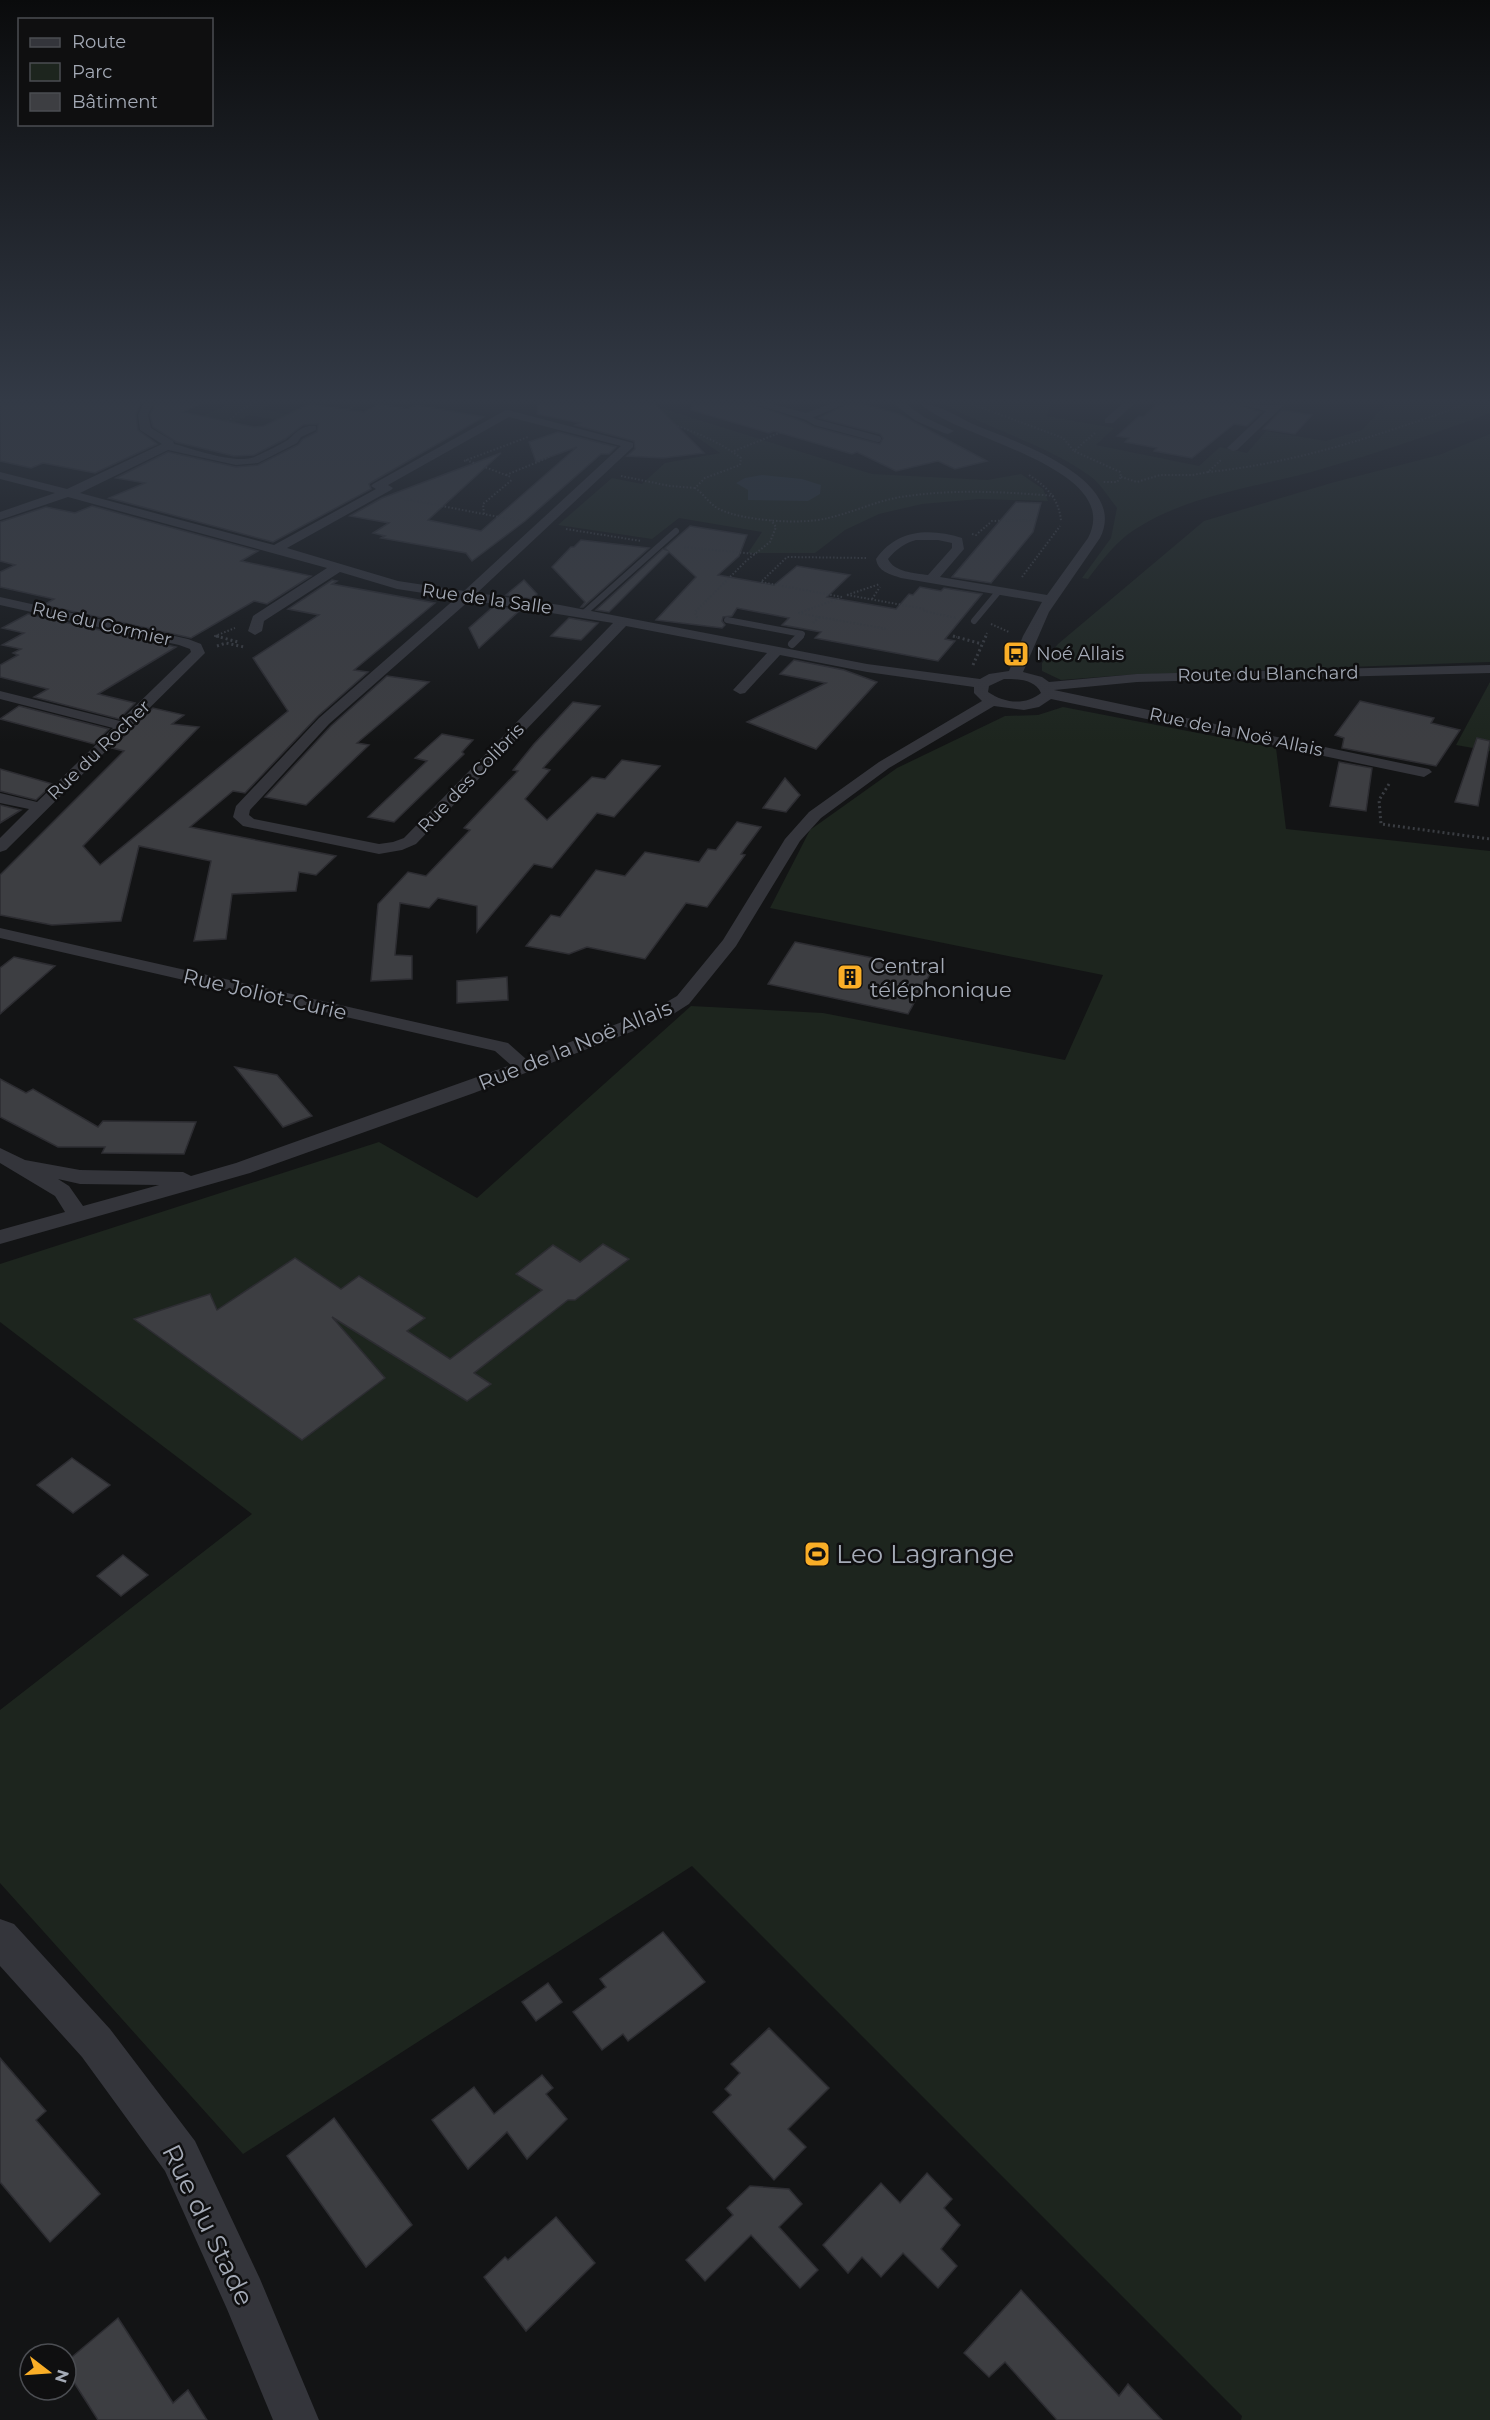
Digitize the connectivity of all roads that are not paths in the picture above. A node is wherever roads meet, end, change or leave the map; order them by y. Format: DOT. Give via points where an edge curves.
graph roads {
  1 [pos="157,517"];
  2 [pos="334,517"];
  3 [pos="551,517"];
  4 [pos="1099,517"];
  5 [pos="676,531"];
  6 [pos="276,549"];
  7 [pos="338,568"];
  8 [pos="930,580"];
  9 [pos="999,591"];
  10 [pos="465,597"];
  11 [pos="1049,599"];
  12 [pos="0,601"];
  13 [pos="584,613"];
  14 [pos="728,620"];
  15 [pos="623,621"];
  16 [pos="974,621"];
  17 [pos="256,625"];
  18 [pos="792,644"];
  19 [pos="776,651"];
  20 [pos="198,654"];
  21 [pos="1490,669"];
  22 [pos="1015,675"];
  23 [pos="982,684"];
  24 [pos="740,690"];
  25 [pos="1047,690"];
  26 [pos="0,695"];
  27 [pos="992,701"];
  28 [pos="123,726"];
  29 [pos="1424,772"];
  30 [pos="0,798"];
  31 [pos="40,807"];
  32 [pos="0,847"];
  33 [pos="0,933"];
  34 [pos="524,1067"];
  35 [pos="0,1154"];
  36 [pos="22,1166"];
  37 [pos="103,1177"];
  38 [pos="206,1179"];
  39 [pos="121,1203"];
  40 [pos="78,1215"];
  41 [pos="0,1236"];
  42 [pos="0,1937"];
  43 [pos="296,2420"];
  1 -- 6 [label="street, Rue de la Salle"];
  2 -- 6 [label="street"];
  3 -- 10 [label="street"];
  4 -- 11 [label="street" via="1097,533"];
  5 -- 13 [label="lane"];
  6 -- 7 [label="street, Rue de la Salle"];
  7 -- 10 [label="street, Rue de la Salle" via="397,585"];
  7 -- 17 [label="street"];
  8 -- 8 [label="street" via="958,549 958,541 928,535 911,538 884,556 883,564 890,570"];
  8 -- 9 [label="street"];
  9 -- 11 [label="street"];
  9 -- 16 [label="lane"];
  10 -- 13 [label="street, Rue de la Salle"];
  10 -- 15 [label="street, Rue des Colibris" via="324,721 242,808 241,817 249,823 379,849 410,841"];
  11 -- 22 [label="street" via="1030,631"];
  12 -- 20 [label="street, Rue du Cormier" via="183,642 196,647"];
  13 -- 15 [label="street, Rue de la Salle"];
  14 -- 18 [label="lane" via="802,634"];
  15 -- 19 [label="street, Rue de la Salle"];
  19 -- 23 [label="street, Rue de la Salle"];
  19 -- 24 [label="street"];
  20 -- 28 [label="street, Rue du Rocher"];
  21 -- 25 [label="street, Route du Blanchard" via="1137,678"];
  22 -- 23 [label="street" via="994,677"];
  22 -- 25 [label="street, Rue de la Noë Allais" via="1033,679"];
  23 -- 27 [label="street" via="981,693"];
  25 -- 27 [label="street" via="1036,703 1026,705"];
  25 -- 29 [label="street, Rue de la Noë Allais"];
  26 -- 28 [label="street"];
  27 -- 34 [label="street, Rue de la Noë Allais" via="884,765 815,814 793,838 730,942 683,1000 625,1029"];
  28 -- 31 [label="street, Rue du Rocher"];
  30 -- 31 [label="street"];
  31 -- 32 [label="street, Rue du Rocher"];
  33 -- 34 [label="street, Rue Joliot-Curie" via="501,1047"];
  34 -- 38 [label="street, Rue de la Noë Allais"];
  35 -- 36 [label="street"];
  36 -- 37 [label="street" via="80,1177"];
  36 -- 40 [label="street" via="62,1191"];
  37 -- 38 [label="street"];
  37 -- 39 [label="street"];
  38 -- 39 [label="street, Rue de la Noë Allais"];
  39 -- 40 [label="street, Rue de la Noë Allais"];
  40 -- 41 [label="street, Rue de la Noë Allais"];
  42 -- 43 [label="street, Rue du Stade" via="96,2043 180,2156"];
}
